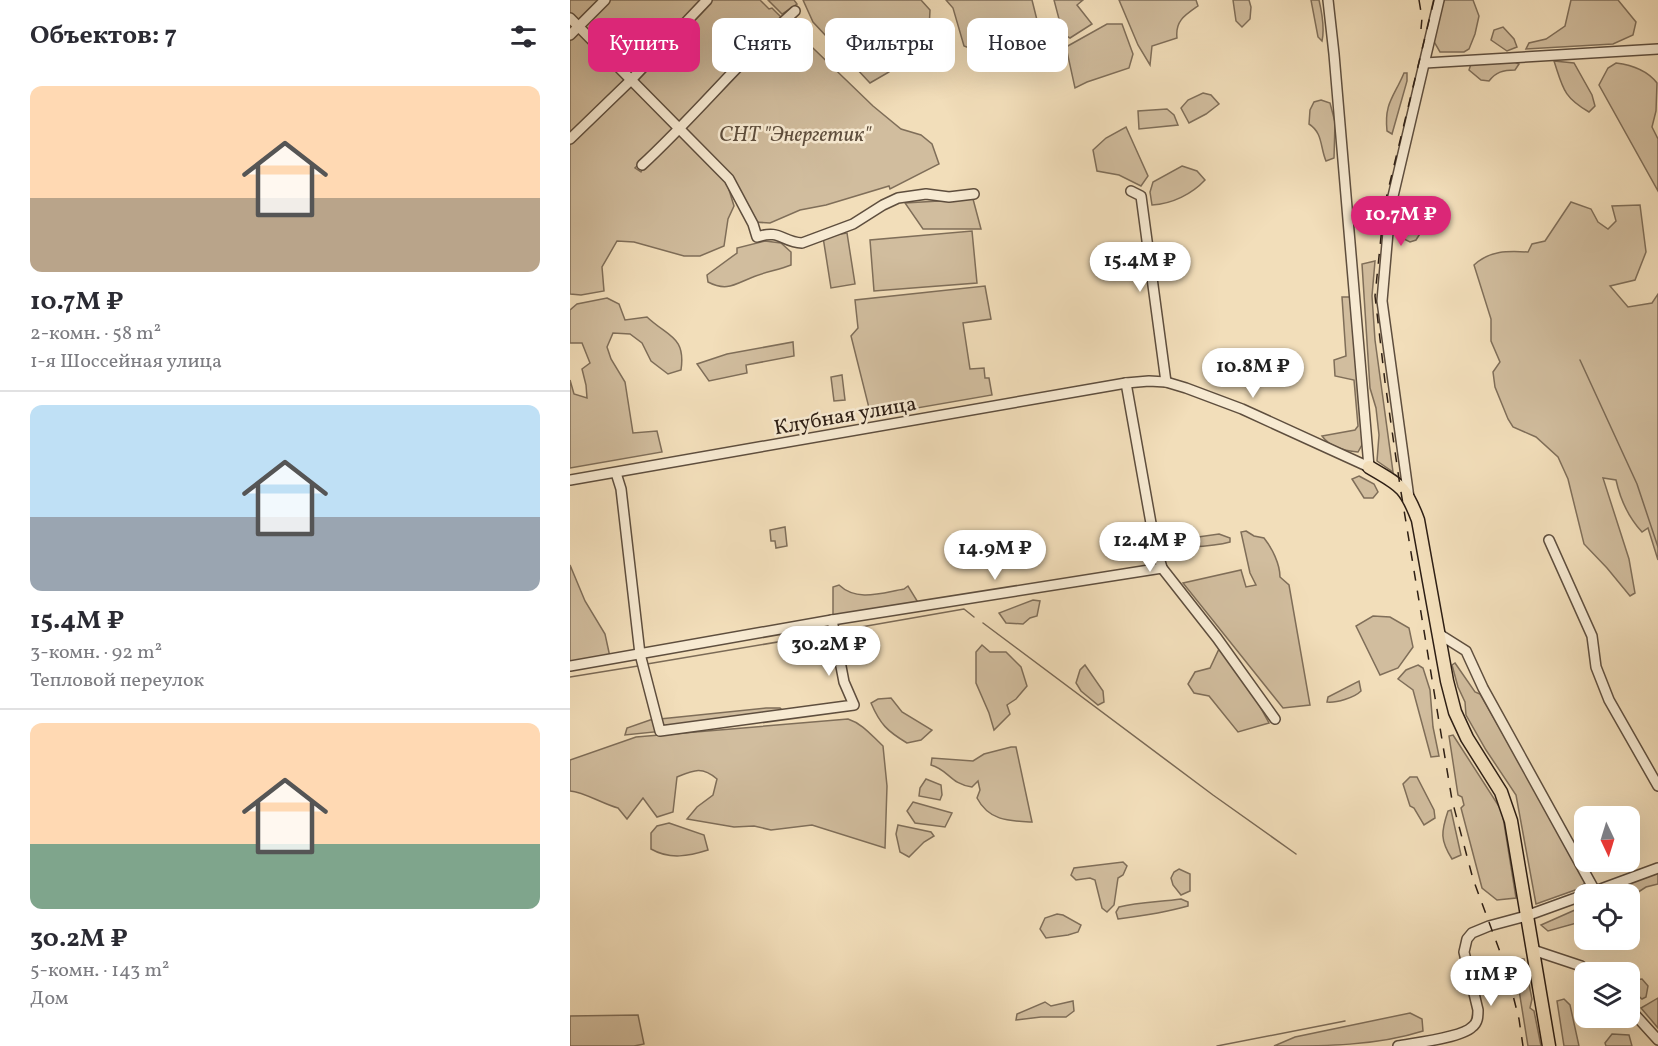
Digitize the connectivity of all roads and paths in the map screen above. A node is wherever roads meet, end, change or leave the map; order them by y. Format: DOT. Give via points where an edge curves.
graph roads {
  1 [pos="604,0"];
  2 [pos="707,0"];
  3 [pos="1328,0"];
  4 [pos="1439,0"];
  5 [pos="795,11"];
  6 [pos="570,18"];
  7 [pos="579,27"];
  8 [pos="570,35"];
  9 [pos="1658,49"];
  10 [pos="1425,63"];
  11 [pos="630,81"];
  12 [pos="680,130"];
  13 [pos="570,139"];
  14 [pos="642,165"];
  15 [pos="1131,191"];
  16 [pos="974,195"];
  17 [pos="1126,382"];
  18 [pos="1166,382"];
  19 [pos="1369,467"];
  20 [pos="616,473"];
  21 [pos="570,480"];
  22 [pos="1409,498"];
  23 [pos="1550,540"];
  24 [pos="1162,568"];
  25 [pos="833,623"];
  26 [pos="1439,634"];
  27 [pos="640,654"];
  28 [pos="570,666"];
  29 [pos="1275,719"];
  30 [pos="1658,786"];
  31 [pos="1658,868"];
  32 [pos="1584,884"];
  33 [pos="1614,884"];
  34 [pos="1574,898"];
  35 [pos="1526,916"];
  36 [pos="1533,950"];
  37 [pos="1574,964"];
  38 [pos="1640,1020"];
  39 [pos="1658,1040"];
  40 [pos="1398,1046"];
  41 [pos="1549,1046"];
  1 -- 7 [label="street"];
  2 -- 11 [label="street"];
  3 -- 19 [label="street"];
  4 -- 10 [label="street"];
  5 -- 12 [label="street" via="757,46"];
  6 -- 7 [label="street"];
  7 -- 8 [label="street"];
  7 -- 11 [label="street"];
  9 -- 10 [label="street"];
  10 -- 22 [label="street" via="1390,208 1383,301"];
  11 -- 12 [label="street"];
  11 -- 13 [label="street"];
  12 -- 14 [label="street"];
  12 -- 16 [label="street" via="729,179 757,237 773,233 801,243 853,224 898,198"];
  15 -- 18 [label="street" via="1141,196"];
  17 -- 18 [label="street, Клубная улица"];
  17 -- 20 [label="street, Клубная улица"];
  17 -- 24 [label="street"];
  18 -- 19 [label="street, Клубная улица" via="1242,409"];
  19 -- 22 [label="main road" via="1400,486"];
  20 -- 21 [label="street, Клубная улица"];
  20 -- 27 [label="street"];
  22 -- 26 [label="main road" via="1418,520"];
  23 -- 30 [label="street" via="1592,636 1596,667 1609,700"];
  24 -- 25 [label="street"];
  24 -- 29 [label="street"];
  25 -- 27 [label="street"];
  25 -- 27 [label="street" via="844,682 854,705 660,731"];
  26 -- 32 [label="street" via="1466,651"];
  26 -- 35 [label="main road" via="1455,712 1507,807"];
  27 -- 28 [label="street"];
  31 -- 33 [label="street"];
  34 -- 35 [label="street"];
  35 -- 36 [label="main road"];
  35 -- 40 [label="street" via="1489,926 1467,939 1464,952 1478,1010 1473,1027"];
  36 -- 37 [label="street"];
  36 -- 41 [label="main road"];
  38 -- 39 [label="street"];
}
